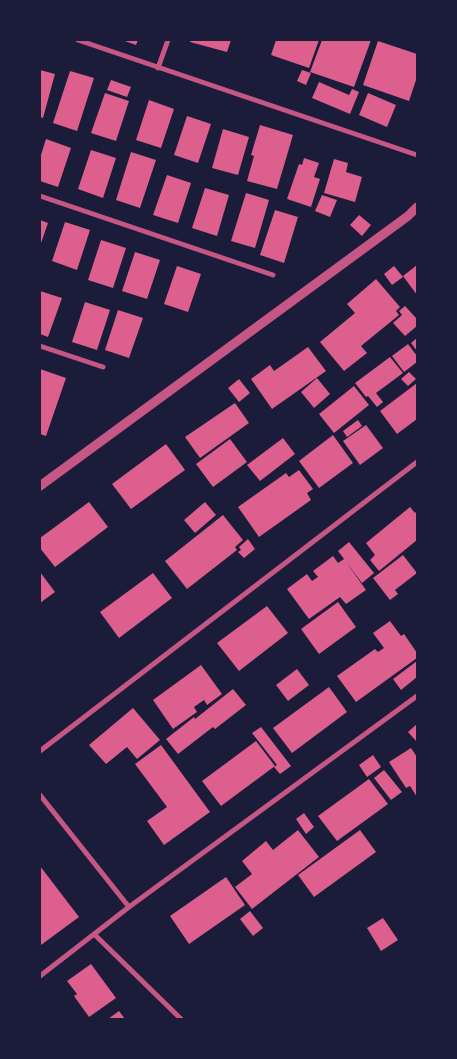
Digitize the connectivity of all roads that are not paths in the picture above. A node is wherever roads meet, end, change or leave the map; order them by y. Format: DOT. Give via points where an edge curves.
graph roads {
  1 [pos="78,40"];
  2 [pos="168,40"];
  3 [pos="158,68"];
  4 [pos="417,155"];
  5 [pos="40,196"];
  6 [pos="417,207"];
  7 [pos="273,275"];
  8 [pos="40,346"];
  9 [pos="103,367"];
  10 [pos="417,462"];
  11 [pos="40,486"];
  12 [pos="417,696"];
  13 [pos="40,751"];
  14 [pos="40,795"];
  15 [pos="129,907"];
  16 [pos="94,934"];
  17 [pos="40,976"];
  18 [pos="181,1019"];
  1 -- 3 [label="street"];
  2 -- 3 [label="street"];
  3 -- 4 [label="street"];
  5 -- 7 [label="street"];
  6 -- 11 [label="street"];
  8 -- 9 [label="street"];
  10 -- 13 [label="street"];
  12 -- 15 [label="street"];
  14 -- 15 [label="street"];
  15 -- 16 [label="street"];
  16 -- 17 [label="street"];
  16 -- 18 [label="street"];
}
